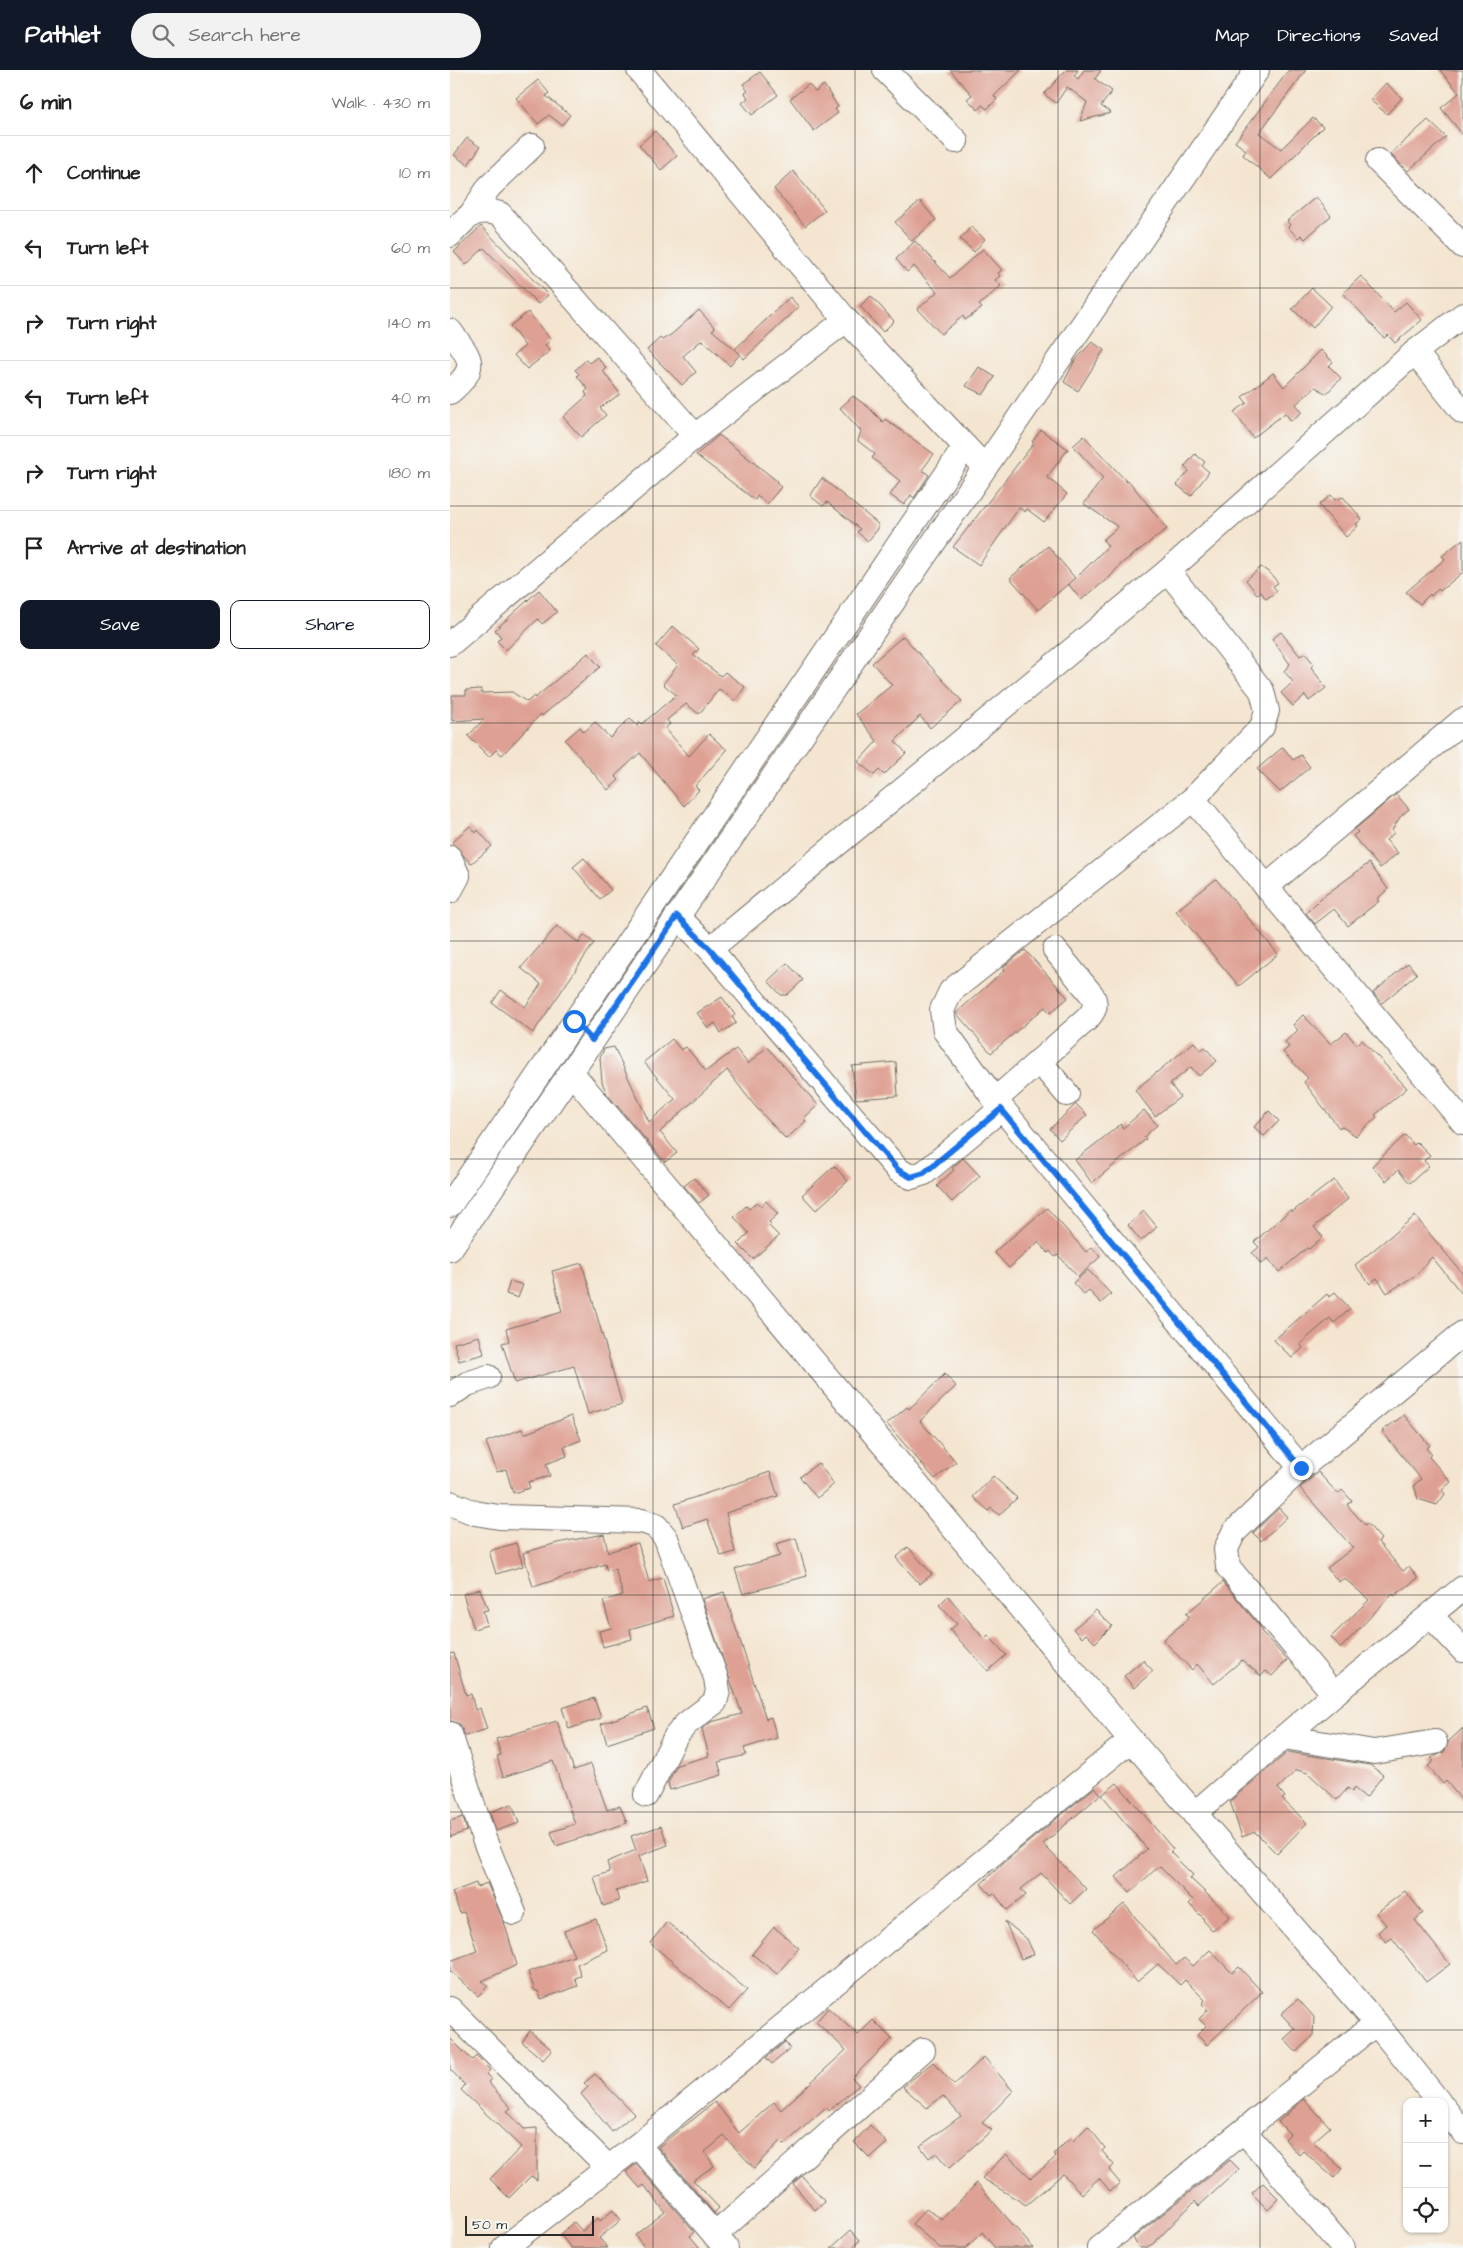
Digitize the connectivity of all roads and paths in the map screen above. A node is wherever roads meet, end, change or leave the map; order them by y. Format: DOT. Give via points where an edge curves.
graph roads {
  1 [pos="639,70"];
  2 [pos="885,70"];
  3 [pos="1258,70"];
  4 [pos="956,141"];
  5 [pos="532,146"];
  6 [pos="1378,161"];
  7 [pos="472,213"];
  8 [pos="450,234"];
  9 [pos="1463,246"];
  10 [pos="1463,315"];
  11 [pos="846,320"];
  12 [pos="450,331"];
  13 [pos="1415,352"];
  14 [pos="450,392"];
  15 [pos="1463,412"];
  16 [pos="695,436"];
  17 [pos="965,447"];
  18 [pos="984,468"];
  19 [pos="1168,571"];
  20 [pos="450,644"];
  21 [pos="1463,720"];
  22 [pos="1193,799"];
  23 [pos="450,858"];
  24 [pos="1266,887"];
  25 [pos="450,891"];
  26 [pos="677,916"];
  27 [pos="710,949"];
  28 [pos="1055,950"];
  29 [pos="574,1021"];
  30 [pos="592,1040"];
  31 [pos="1039,1061"];
  32 [pos="571,1072"];
  33 [pos="1067,1094"];
  34 [pos="998,1105"];
  35 [pos="1463,1122"];
  36 [pos="450,1205"];
  37 [pos="450,1249"];
  38 [pos="1463,1333"];
  39 [pos="488,1377"];
  40 [pos="450,1395"];
  41 [pos="1301,1468"];
  42 [pos="450,1503"];
  43 [pos="1463,1588"];
  44 [pos="1431,1616"];
  45 [pos="1463,1650"];
  46 [pos="1334,1694"];
  47 [pos="450,1734"];
  48 [pos="1284,1737"];
  49 [pos="1131,1740"];
  50 [pos="1435,1742"];
  51 [pos="646,1795"];
  52 [pos="1194,1814"];
  53 [pos="514,1913"];
  54 [pos="450,2008"];
  55 [pos="1376,2023"];
  56 [pos="923,2050"];
  57 [pos="1436,2098"];
  58 [pos="1448,2113"];
  59 [pos="1244,2131"];
  60 [pos="1463,2132"];
  61 [pos="638,2145"];
  62 [pos="609,2168"];
  63 [pos="720,2242"];
  64 [pos="504,2248"];
  65 [pos="1099,2248"];
  66 [pos="1342,2248"];
  1 -- 11 [label="street"];
  2 -- 4 [label="street"];
  3 -- 18 [label="street"];
  5 -- 7 [label="street" via="488,187"];
  6 -- 9 [label="street"];
  7 -- 8 [label="street"];
  7 -- 16 [label="street" via="486,210 500,214"];
  10 -- 13 [label="street"];
  11 -- 16 [label="street"];
  11 -- 17 [label="street"];
  12 -- 14 [label="street" via="468,354 470,367 466,379"];
  13 -- 15 [label="street"];
  13 -- 19 [label="street"];
  16 -- 20 [label="street"];
  17 -- 18 [label="street"];
  17 -- 29 [label="street"];
  18 -- 26 [label="street"];
  19 -- 22 [label="street" via="1262,691 1268,711 1262,727"];
  19 -- 27 [label="street"];
  21 -- 24 [label="street"];
  22 -- 24 [label="street"];
  22 -- 34 [label="street" via="951,991 942,1010 945,1031"];
  23 -- 25 [label="street" via="458,876"];
  24 -- 35 [label="street"];
  26 -- 27 [label="street"];
  26 -- 30 [label="street"];
  27 -- 34 [label="street" via="898,1170 911,1177 924,1173"];
  28 -- 31 [label="street" via="1092,995 1095,1009"];
  29 -- 30 [label="street"];
  29 -- 36 [label="street"];
  30 -- 32 [label="street"];
  31 -- 33 [label="street"];
  31 -- 34 [label="street"];
  32 -- 37 [label="street"];
  32 -- 49 [label="street"];
  34 -- 41 [label="street"];
  38 -- 41 [label="street"];
  39 -- 40 [label="street" via="467,1384"];
  41 -- 46 [label="street" via="1234,1532 1226,1549 1228,1567"];
  42 -- 51 [label="street" via="475,1513 499,1517 642,1522 656,1526 666,1538 718,1691 715,1702 676,1736"];
  43 -- 44 [label="street"];
  44 -- 45 [label="street"];
  44 -- 46 [label="street"];
  46 -- 48 [label="street"];
  47 -- 53 [label="street" via="484,1839"];
  48 -- 50 [label="street" via="1374,1752"];
  48 -- 52 [label="street"];
  49 -- 52 [label="street"];
  49 -- 61 [label="street"];
  52 -- 55 [label="street"];
  54 -- 62 [label="street"];
  55 -- 57 [label="street"];
  55 -- 59 [label="street"];
  56 -- 63 [label="street"];
  58 -- 60 [label="street"];
  59 -- 65 [label="street"];
  59 -- 66 [label="street"];
  61 -- 62 [label="street"];
  61 -- 63 [label="street"];
  62 -- 64 [label="street"];
}
